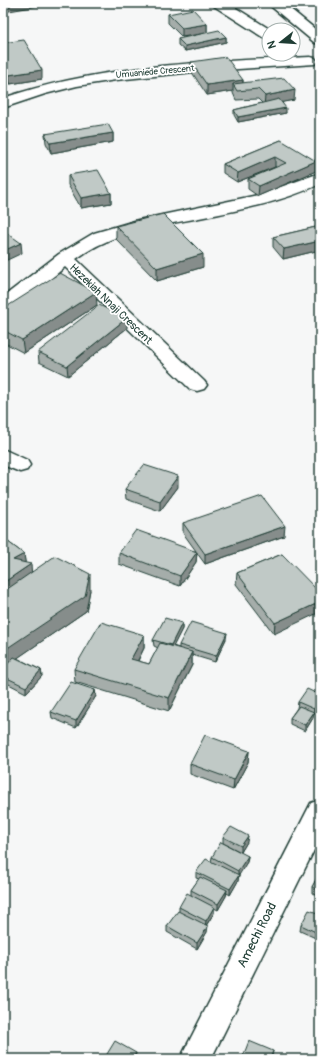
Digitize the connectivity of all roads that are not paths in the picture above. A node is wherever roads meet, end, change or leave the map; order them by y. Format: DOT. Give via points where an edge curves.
graph roads {
  1 [pos="219,3"];
  2 [pos="274,3"];
  3 [pos="261,30"];
  4 [pos="320,40"];
  5 [pos="301,56"];
  6 [pos="315,66"];
  7 [pos="3,103"];
  8 [pos="320,178"];
  9 [pos="65,258"];
  10 [pos="3,305"];
  11 [pos="197,386"];
  12 [pos="320,812"];
  13 [pos="194,1059"];
  1 -- 3 [label="main road"];
  2 -- 4 [label="main road"];
  5 -- 6 [label="main road"];
  6 -- 7 [label="main road, Umuaniede Crescent" via="200,68 110,75 29,93"];
  8 -- 9 [label="main road, Hezekiah Nnaji Crescent" via="292,192 122,230 100,238"];
  9 -- 10 [label="main road" via="45,276"];
  9 -- 11 [label="main road, Hezekiah Nnaji Crescent"];
  12 -- 13 [label="main road, Amechi Road"];
}
